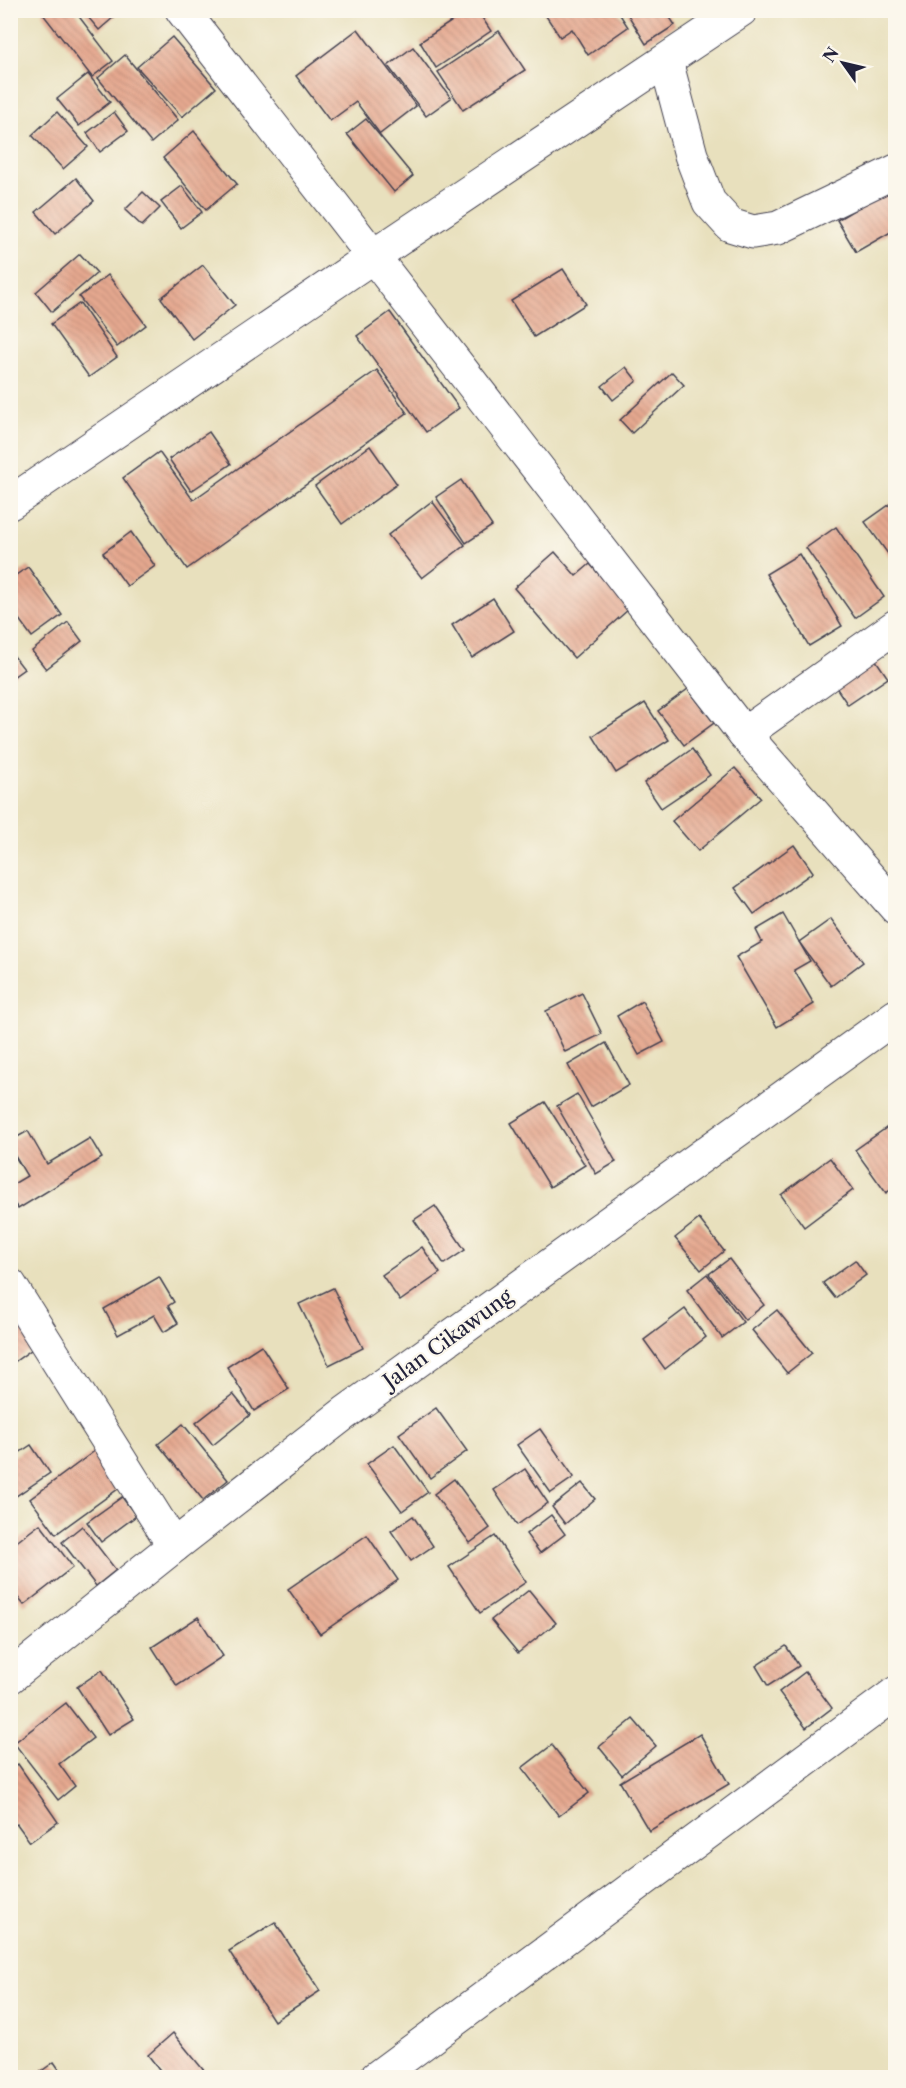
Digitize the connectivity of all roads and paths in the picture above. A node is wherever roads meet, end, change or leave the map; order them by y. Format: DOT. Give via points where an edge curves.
graph roads {
  1 [pos="182,10"];
  2 [pos="741,10"];
  3 [pos="666,61"];
  4 [pos="896,171"];
  5 [pos="372,257"];
  6 [pos="10,503"];
  7 [pos="896,626"];
  8 [pos="744,734"];
  9 [pos="896,908"];
  10 [pos="896,1016"];
  11 [pos="10,1285"];
  12 [pos="174,1546"];
  13 [pos="10,1677"];
  14 [pos="896,1693"];
  15 [pos="376,2078"];
  1 -- 5 [label="street"];
  2 -- 3 [label="street"];
  3 -- 4 [label="street" via="691,155 709,202 730,225 753,232 778,228"];
  3 -- 5 [label="street"];
  5 -- 6 [label="street"];
  5 -- 8 [label="street"];
  7 -- 8 [label="street"];
  8 -- 9 [label="street"];
  10 -- 12 [label="street, Jalan Cikawung" via="345,1413"];
  11 -- 12 [label="street"];
  12 -- 13 [label="street, Jalan Cikawung"];
  14 -- 15 [label="street"];
}
